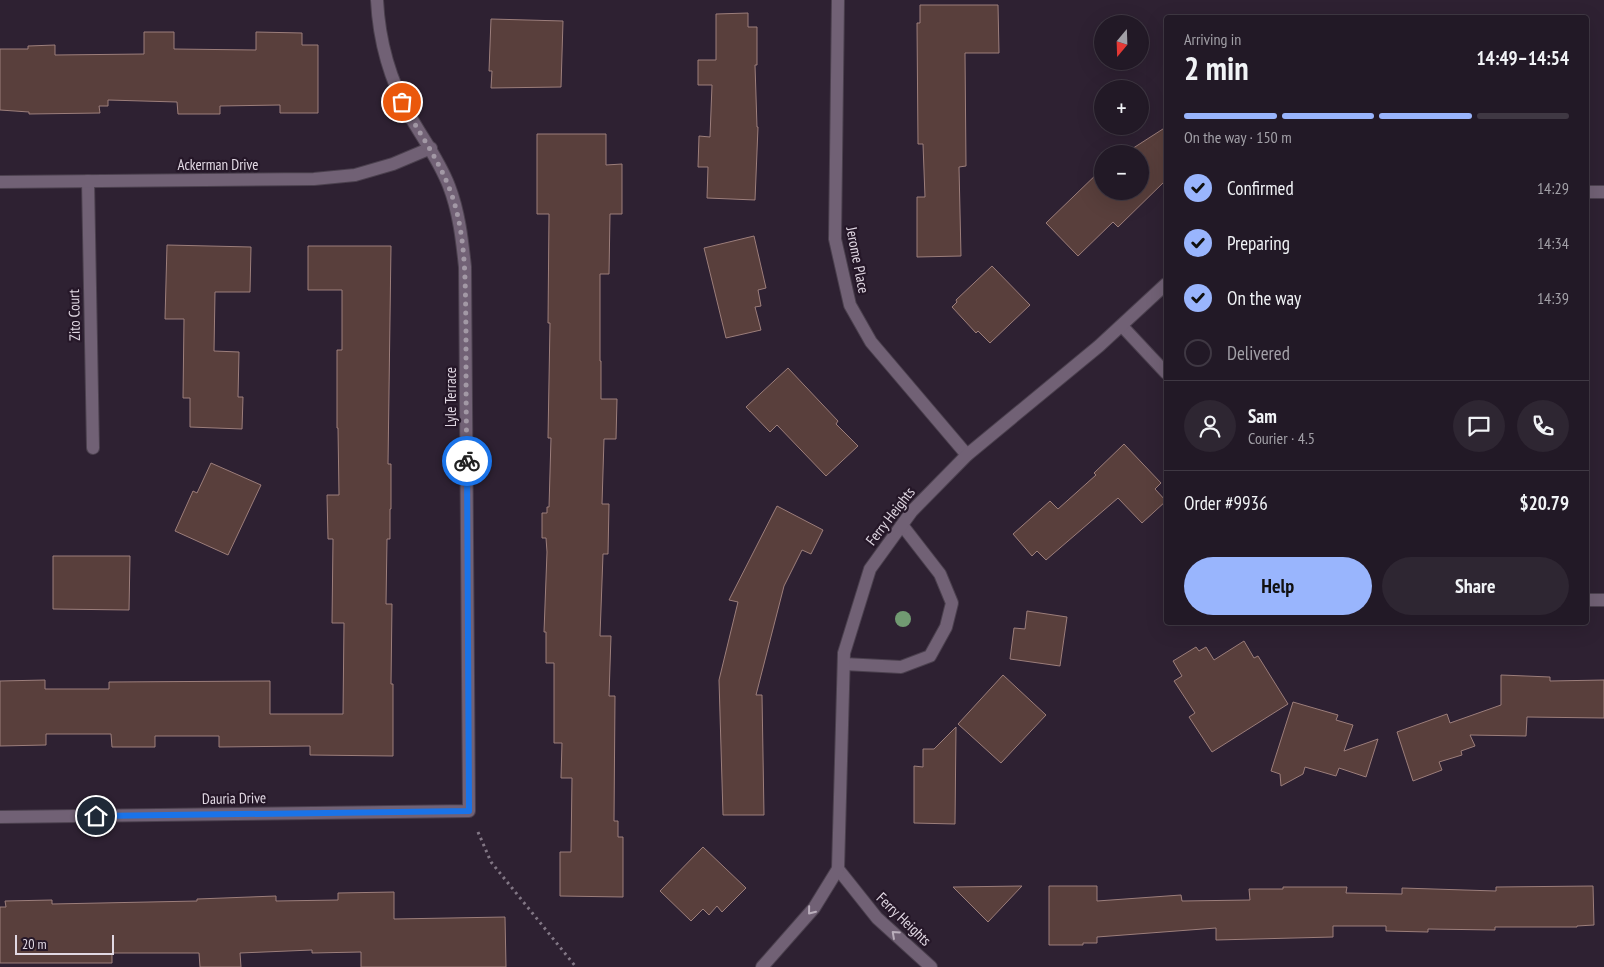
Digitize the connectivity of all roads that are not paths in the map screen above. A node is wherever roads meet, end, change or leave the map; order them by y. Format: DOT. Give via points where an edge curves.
graph roads {
  1 [pos="377,0"];
  2 [pos="838,0"];
  3 [pos="431,148"];
  4 [pos="88,181"];
  5 [pos="0,182"];
  6 [pos="1589,192"];
  7 [pos="1604,192"];
  8 [pos="1164,286"];
  9 [pos="1122,326"];
  10 [pos="1164,371"];
  11 [pos="93,448"];
  12 [pos="966,455"];
  13 [pos="902,525"];
  14 [pos="1589,600"];
  15 [pos="1604,600"];
  16 [pos="844,664"];
  17 [pos="469,811"];
  18 [pos="0,817"];
  19 [pos="838,870"];
  20 [pos="762,967"];
  21 [pos="931,967"];
  1 -- 3 [label="street, Lyle Terrace" via="384,53 395,86 410,117"];
  2 -- 12 [label="street, Jerome Place" via="835,240 850,305 872,342"];
  3 -- 4 [label="street, Ackerman Drive" via="355,175 314,179"];
  3 -- 17 [label="street, Lyle Terrace" via="449,185 460,222 466,267"];
  4 -- 5 [label="street, Ackerman Drive"];
  4 -- 11 [label="street, Zito Court"];
  6 -- 7 [label="street"];
  8 -- 9 [label="street, Ferry Heights"];
  9 -- 10 [label="street"];
  9 -- 12 [label="street, Ferry Heights"];
  12 -- 13 [label="street, Ferry Heights"];
  13 -- 16 [label="street, Ferry Heights" via="870,569 844,653"];
  13 -- 16 [label="street" via="940,574 952,603 946,627 930,656 901,667"];
  14 -- 15 [label="street"];
  16 -- 19 [label="street, Ferry Heights"];
  17 -- 18 [label="street, Dauria Drive"];
  19 -- 20 [label="street, one-way" via="814,908"];
  21 -- 19 [label="street, Ferry Heights, one-way" via="877,918"];
}
